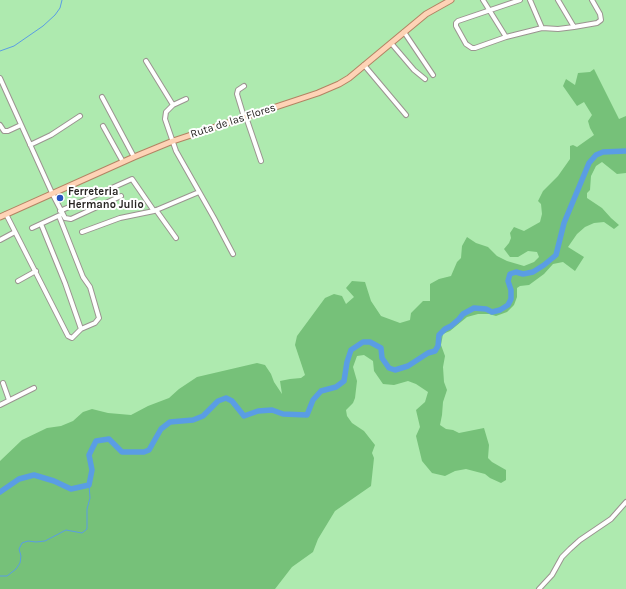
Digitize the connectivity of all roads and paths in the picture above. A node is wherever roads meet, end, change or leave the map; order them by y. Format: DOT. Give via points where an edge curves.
graph roads {
  1 [pos="451,0"];
  2 [pos="483,0"];
  3 [pos="520,0"];
  4 [pos="530,0"];
  5 [pos="558,0"];
  6 [pos="592,0"];
  7 [pos="489,10"];
  8 [pos="574,27"];
  9 [pos="542,28"];
  10 [pos="404,32"];
  11 [pos="506,37"];
  12 [pos="391,43"];
  13 [pos="146,62"];
  14 [pos="364,65"];
  15 [pos="433,75"];
  16 [pos="0,78"];
  17 [pos="425,79"];
  18 [pos="244,86"];
  19 [pos="102,97"];
  20 [pos="186,100"];
  21 [pos="173,105"];
  22 [pos="406,115"];
  23 [pos="80,116"];
  24 [pos="245,117"];
  25 [pos="0,125"];
  26 [pos="21,125"];
  27 [pos="103,126"];
  28 [pos="173,141"];
  29 [pos="30,145"];
  30 [pos="134,157"];
  31 [pos="261,161"];
  32 [pos="123,162"];
  33 [pos="199,192"];
  34 [pos="52,193"];
  35 [pos="121,196"];
  36 [pos="155,211"];
  37 [pos="2,214"];
  38 [pos="60,214"];
  39 [pos="41,224"];
  40 [pos="32,228"];
  41 [pos="15,232"];
  42 [pos="82,232"];
  43 [pos="176,238"];
  44 [pos="0,240"];
  45 [pos="233,254"];
  46 [pos="36,272"];
  47 [pos="18,281"];
  48 [pos="81,329"];
  49 [pos="3,383"];
  50 [pos="34,388"];
  51 [pos="10,400"];
  52 [pos="0,405"];
  53 [pos="626,502"];
  54 [pos="539,589"];
  1 -- 10 [label="main road, Ruta de las Flores" via="435,8"];
  2 -- 7 [label="street"];
  3 -- 7 [label="street"];
  4 -- 9 [label="street"];
  5 -- 8 [label="street"];
  6 -- 8 [label="street" via="601,20"];
  7 -- 11 [label="street"];
  7 -- 11 [label="street" via="458,20 456,26 466,44 475,48"];
  8 -- 9 [label="street"];
  9 -- 11 [label="street"];
  10 -- 12 [label="main road, Ruta de las Flores"];
  10 -- 15 [label="street"];
  12 -- 14 [label="main road, Ruta de las Flores"];
  12 -- 17 [label="street"];
  13 -- 21 [label="street"];
  14 -- 22 [label="street"];
  14 -- 24 [label="main road, Ruta de las Flores" via="349,78 330,88"];
  16 -- 26 [label="street"];
  18 -- 24 [label="street" via="237,94"];
  19 -- 30 [label="street"];
  20 -- 21 [label="street"];
  21 -- 28 [label="street" via="164,115"];
  23 -- 29 [label="street"];
  24 -- 28 [label="main road, Ruta de las Flores"];
  24 -- 31 [label="street"];
  25 -- 26 [label="street" via="4,131"];
  26 -- 29 [label="street"];
  27 -- 32 [label="street"];
  28 -- 30 [label="main road, Ruta de las Flores"];
  28 -- 33 [label="street"];
  29 -- 34 [label="street"];
  30 -- 32 [label="main road, Ruta de las Flores"];
  32 -- 34 [label="main road, Ruta de las Flores"];
  33 -- 36 [label="street"];
  33 -- 45 [label="street"];
  34 -- 37 [label="main road, Ruta de las Flores"];
  34 -- 38 [label="street"];
  35 -- 38 [label="street" via="71,219"];
  36 -- 38 [label="street" via="132,179"];
  36 -- 42 [label="street" via="120,218"];
  36 -- 43 [label="street"];
  37 -- 41 [label="street"];
  38 -- 39 [label="street"];
  38 -- 48 [label="street" via="99,314 98,321"];
  39 -- 40 [label="street"];
  39 -- 48 [label="street"];
  41 -- 44 [label="street"];
  41 -- 46 [label="street"];
  46 -- 47 [label="street"];
  46 -- 48 [label="street" via="68,336 72,338"];
  49 -- 51 [label="street"];
  50 -- 51 [label="street"];
  51 -- 52 [label="street"];
  53 -- 54 [label="street" via="611,519 570,549"];
}
